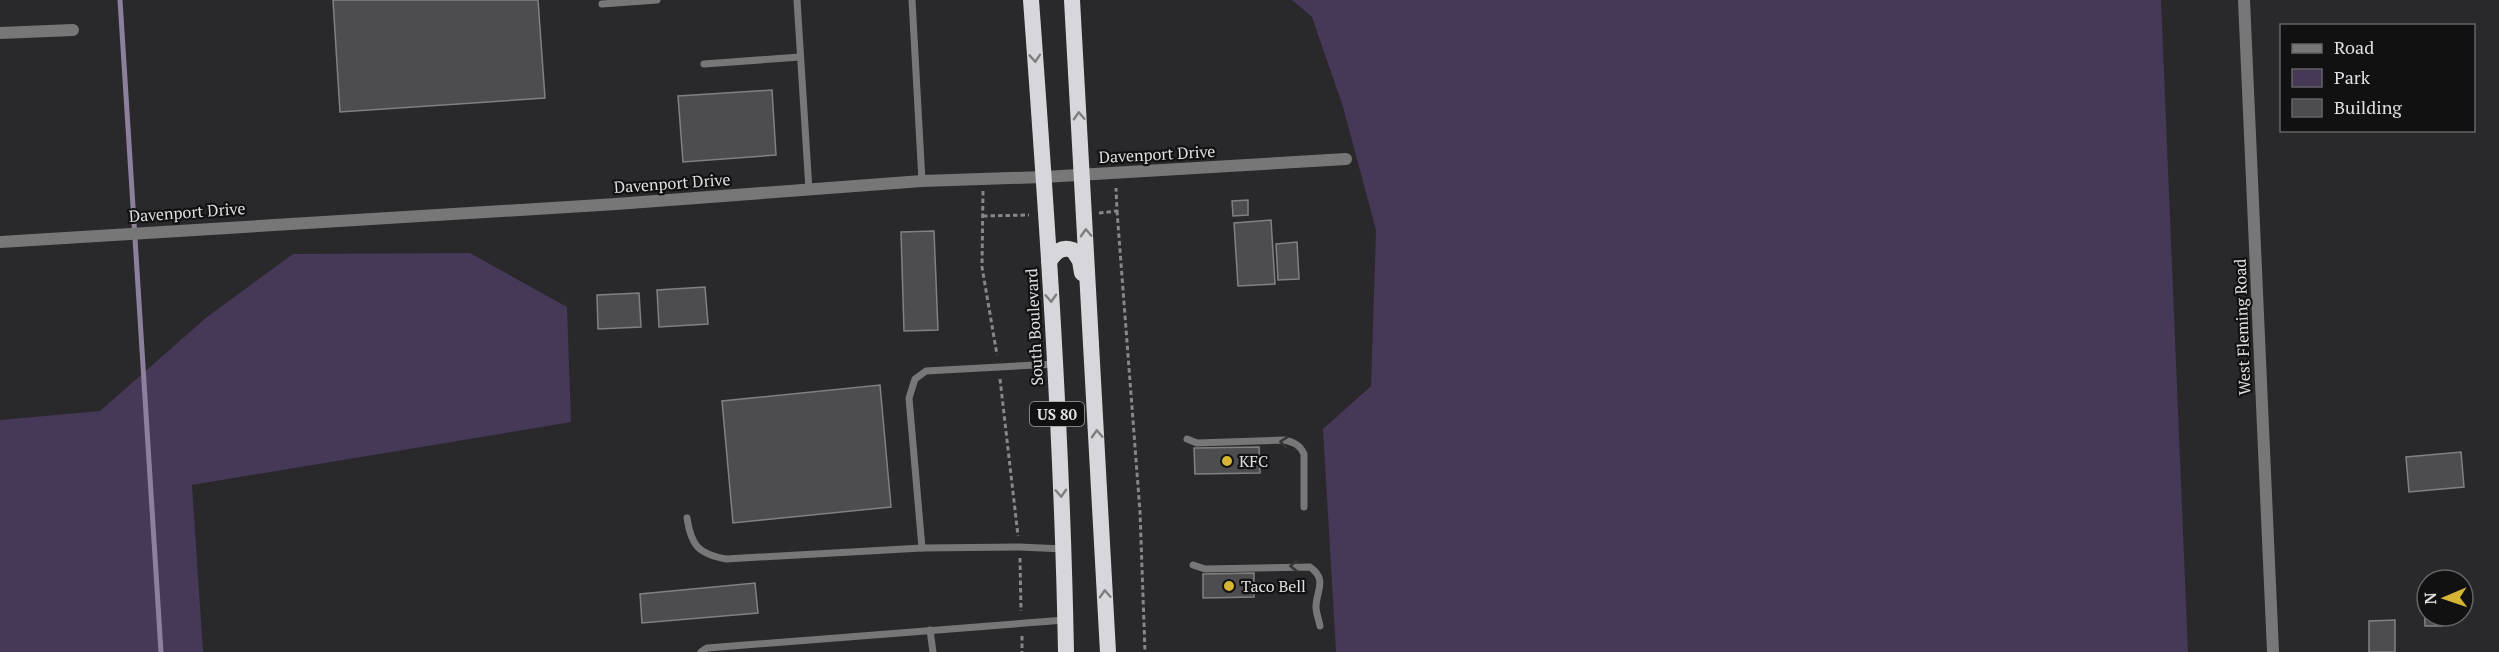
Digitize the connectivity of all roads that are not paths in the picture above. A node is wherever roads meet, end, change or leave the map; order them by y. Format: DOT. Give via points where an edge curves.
graph roads {
  1 [pos="657,0"];
  2 [pos="797,0"];
  3 [pos="912,0"];
  4 [pos="1031,0"];
  5 [pos="1072,0"];
  6 [pos="2244,0"];
  7 [pos="602,4"];
  8 [pos="73,30"];
  9 [pos="0,33"];
  10 [pos="800,57"];
  11 [pos="704,64"];
  12 [pos="1346,159"];
  13 [pos="1082,175"];
  14 [pos="1044,177"];
  15 [pos="922,181"];
  16 [pos="809,190"];
  17 [pos="0,242"];
  18 [pos="1048,261"];
  19 [pos="1092,333"];
  20 [pos="1054,364"];
  21 [pos="1187,439"];
  22 [pos="1304,507"];
  23 [pos="687,518"];
  24 [pos="922,548"];
  25 [pos="1064,549"];
  26 [pos="1193,565"];
  27 [pos="1065,620"];
  28 [pos="1320,626"];
  29 [pos="930,630"];
  30 [pos="700,652"];
  31 [pos="933,652"];
  32 [pos="1066,652"];
  33 [pos="1108,652"];
  34 [pos="2273,652"];
  1 -- 7 [label="lane"];
  2 -- 10 [label="lane"];
  3 -- 15 [label="lane"];
  4 -- 14 [label="highway, South Boulevard / US 80, one-way"];
  13 -- 5 [label="highway, US 80, one-way"];
  6 -- 34 [label="street, West Fleming Road"];
  8 -- 9 [label="street"];
  10 -- 11 [label="lane"];
  10 -- 16 [label="lane"];
  12 -- 13 [label="street, Davenport Drive"];
  13 -- 14 [label="street, Davenport Drive"];
  19 -- 13 [label="highway, US 80, one-way"];
  14 -- 15 [label="street, Davenport Drive"];
  14 -- 18 [label="highway, South Boulevard / US 80"];
  15 -- 16 [label="street, Davenport Drive"];
  16 -- 17 [label="street, Davenport Drive"];
  18 -- 19 [label="highway" via="1058,250 1066,248 1073,250 1080,261"];
  18 -- 20 [label="highway, South Boulevard / US 80, one-way"];
  33 -- 19 [label="highway, US 80, one-way"];
  20 -- 24 [label="lane" via="926,371 915,379 909,398"];
  20 -- 25 [label="highway, South Boulevard / US 80, one-way"];
  22 -- 21 [label="lane, one-way" via="1304,454 1294,442 1197,443"];
  23 -- 24 [label="lane" via="690,538 700,550 726,559"];
  24 -- 25 [label="lane"];
  25 -- 27 [label="highway, South Boulevard / US 80"];
  28 -- 26 [label="lane, one-way" via="1316,606 1320,581 1310,567 1205,569"];
  27 -- 29 [label="lane"];
  27 -- 32 [label="highway, South Boulevard / US 80"];
  29 -- 30 [label="lane" via="707,648"];
  29 -- 31 [label="lane"];
}
